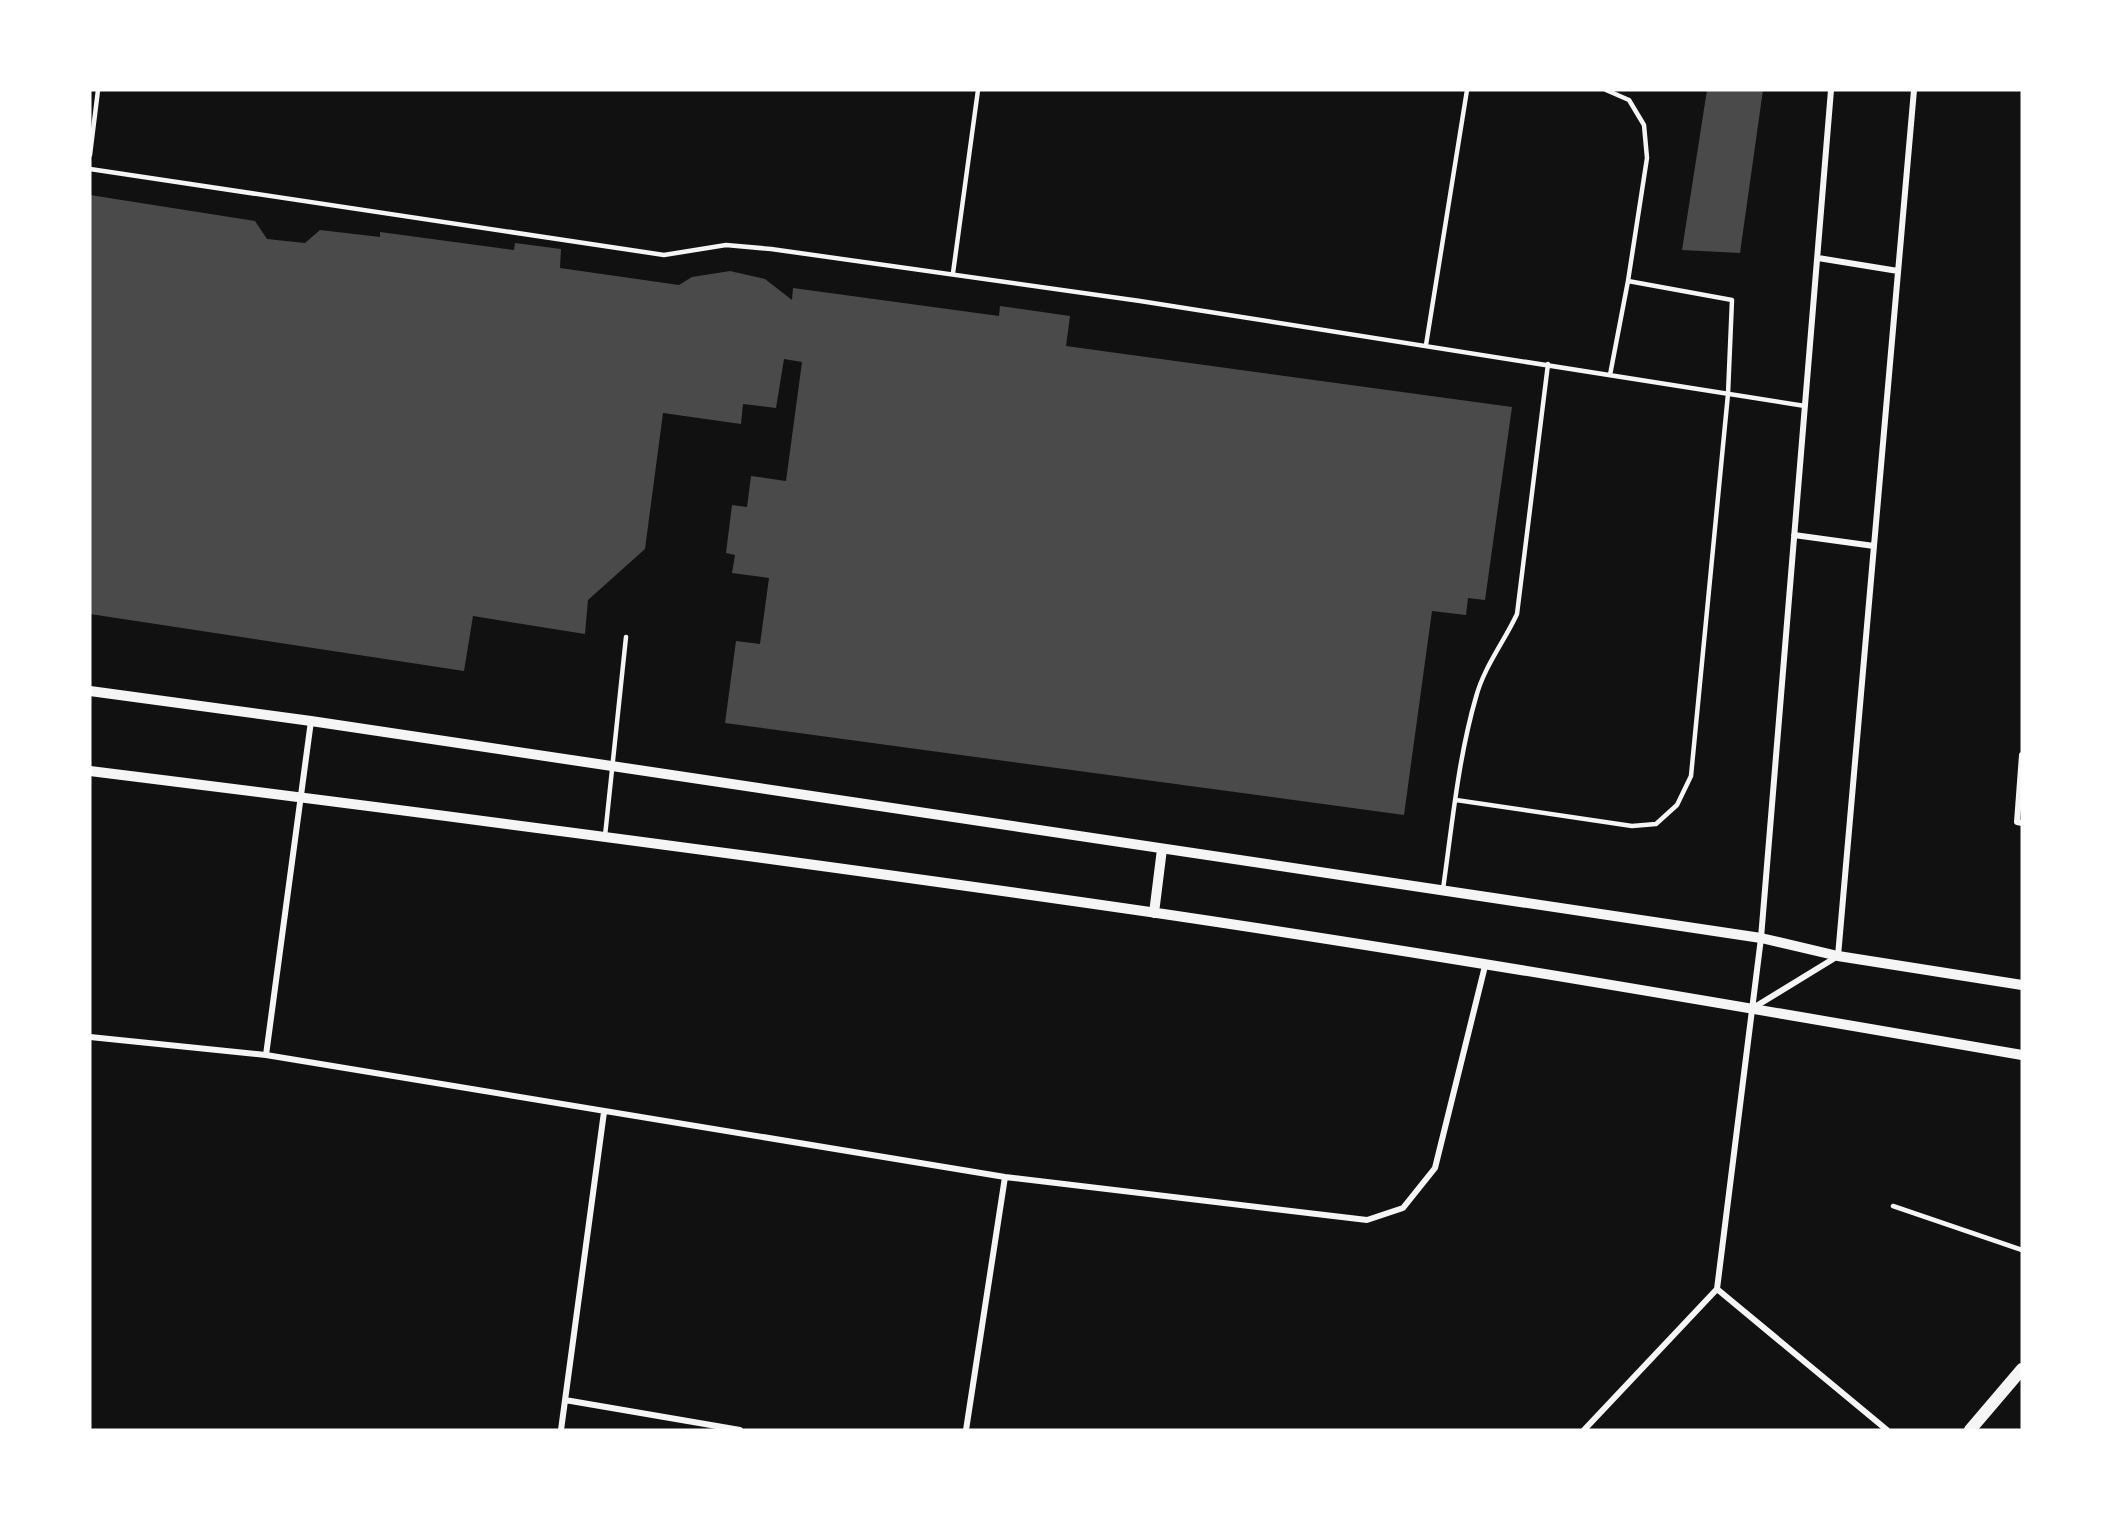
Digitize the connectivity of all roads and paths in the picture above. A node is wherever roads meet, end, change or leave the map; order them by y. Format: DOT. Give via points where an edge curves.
graph roads {
  1 [pos="98,90"];
  2 [pos="978,90"];
  3 [pos="1467,90"];
  4 [pos="1606,90"];
  5 [pos="1831,90"];
  6 [pos="1914,90"];
  7 [pos="90,155"];
  8 [pos="90,169"];
  9 [pos="1818,258"];
  10 [pos="1898,271"];
  11 [pos="953,273"];
  12 [pos="1628,281"];
  13 [pos="1426,345"];
  14 [pos="1548,364"];
  15 [pos="1610,375"];
  16 [pos="1728,394"];
  17 [pos="1805,406"];
  18 [pos="1794,535"];
  19 [pos="1874,546"];
  20 [pos="626,637"];
  21 [pos="90,691"];
  22 [pos="311,721"];
  23 [pos="2022,755"];
  24 [pos="612,766"];
  25 [pos="90,771"];
  26 [pos="303,797"];
  27 [pos="1456,800"];
  28 [pos="2019,822"];
  29 [pos="605,836"];
  30 [pos="1162,849"];
  31 [pos="1443,891"];
  32 [pos="1154,913"];
  33 [pos="1761,938"];
  34 [pos="1838,956"];
  35 [pos="1485,966"];
  36 [pos="2022,985"];
  37 [pos="1752,1008"];
  38 [pos="90,1037"];
  39 [pos="266,1055"];
  40 [pos="2022,1055"];
  41 [pos="604,1112"];
  42 [pos="1005,1177"];
  43 [pos="1893,1206"];
  44 [pos="2022,1250"];
  45 [pos="1717,1289"];
  46 [pos="2022,1369"];
  47 [pos="565,1400"];
  48 [pos="561,1430"];
  49 [pos="740,1430"];
  50 [pos="966,1430"];
  51 [pos="1584,1430"];
  52 [pos="1887,1430"];
  53 [pos="1970,1430"];
  1 -- 7 [label="lane"];
  2 -- 11 [label="lane"];
  3 -- 13 [label="lane"];
  4 -- 12 [label="lane" via="1629,100 1644,125 1647,158"];
  5 -- 9 [label="street"];
  6 -- 10 [label="street"];
  8 -- 11 [label="lane" via="664,255 726,245"];
  9 -- 10 [label="street"];
  9 -- 17 [label="street"];
  10 -- 19 [label="street"];
  11 -- 13 [label="lane"];
  12 -- 15 [label="lane"];
  12 -- 16 [label="lane" via="1732,300"];
  13 -- 14 [label="lane"];
  14 -- 15 [label="lane"];
  14 -- 27 [label="lane" via="1517,614 1489,663 1476,696"];
  15 -- 16 [label="lane"];
  16 -- 17 [label="lane"];
  16 -- 27 [label="lane" via="1691,776 1677,805 1656,824 1632,826"];
  17 -- 18 [label="street"];
  18 -- 19 [label="street"];
  18 -- 33 [label="street"];
  19 -- 34 [label="street"];
  20 -- 24 [label="lane"];
  21 -- 22 [label="street"];
  22 -- 24 [label="street"];
  22 -- 26 [label="street"];
  23 -- 28 [label="street"];
  24 -- 29 [label="lane"];
  24 -- 30 [label="street"];
  25 -- 26 [label="street"];
  26 -- 29 [label="street"];
  26 -- 39 [label="street"];
  27 -- 31 [label="lane"];
  29 -- 32 [label="street"];
  30 -- 31 [label="street"];
  30 -- 32 [label="street"];
  31 -- 33 [label="street"];
  32 -- 35 [label="street"];
  33 -- 34 [label="street"];
  33 -- 37 [label="street"];
  34 -- 36 [label="street"];
  34 -- 37 [label="street"];
  35 -- 37 [label="street"];
  35 -- 42 [label="street" via="1435,1168 1403,1208 1367,1220"];
  37 -- 40 [label="street"];
  37 -- 45 [label="street"];
  38 -- 39 [label="street"];
  39 -- 41 [label="street"];
  41 -- 42 [label="street"];
  41 -- 47 [label="street"];
  42 -- 50 [label="street"];
  43 -- 44 [label="lane"];
  45 -- 51 [label="street"];
  45 -- 52 [label="street"];
  46 -- 53 [label="main road"];
  47 -- 48 [label="street"];
  47 -- 49 [label="street"];
}
